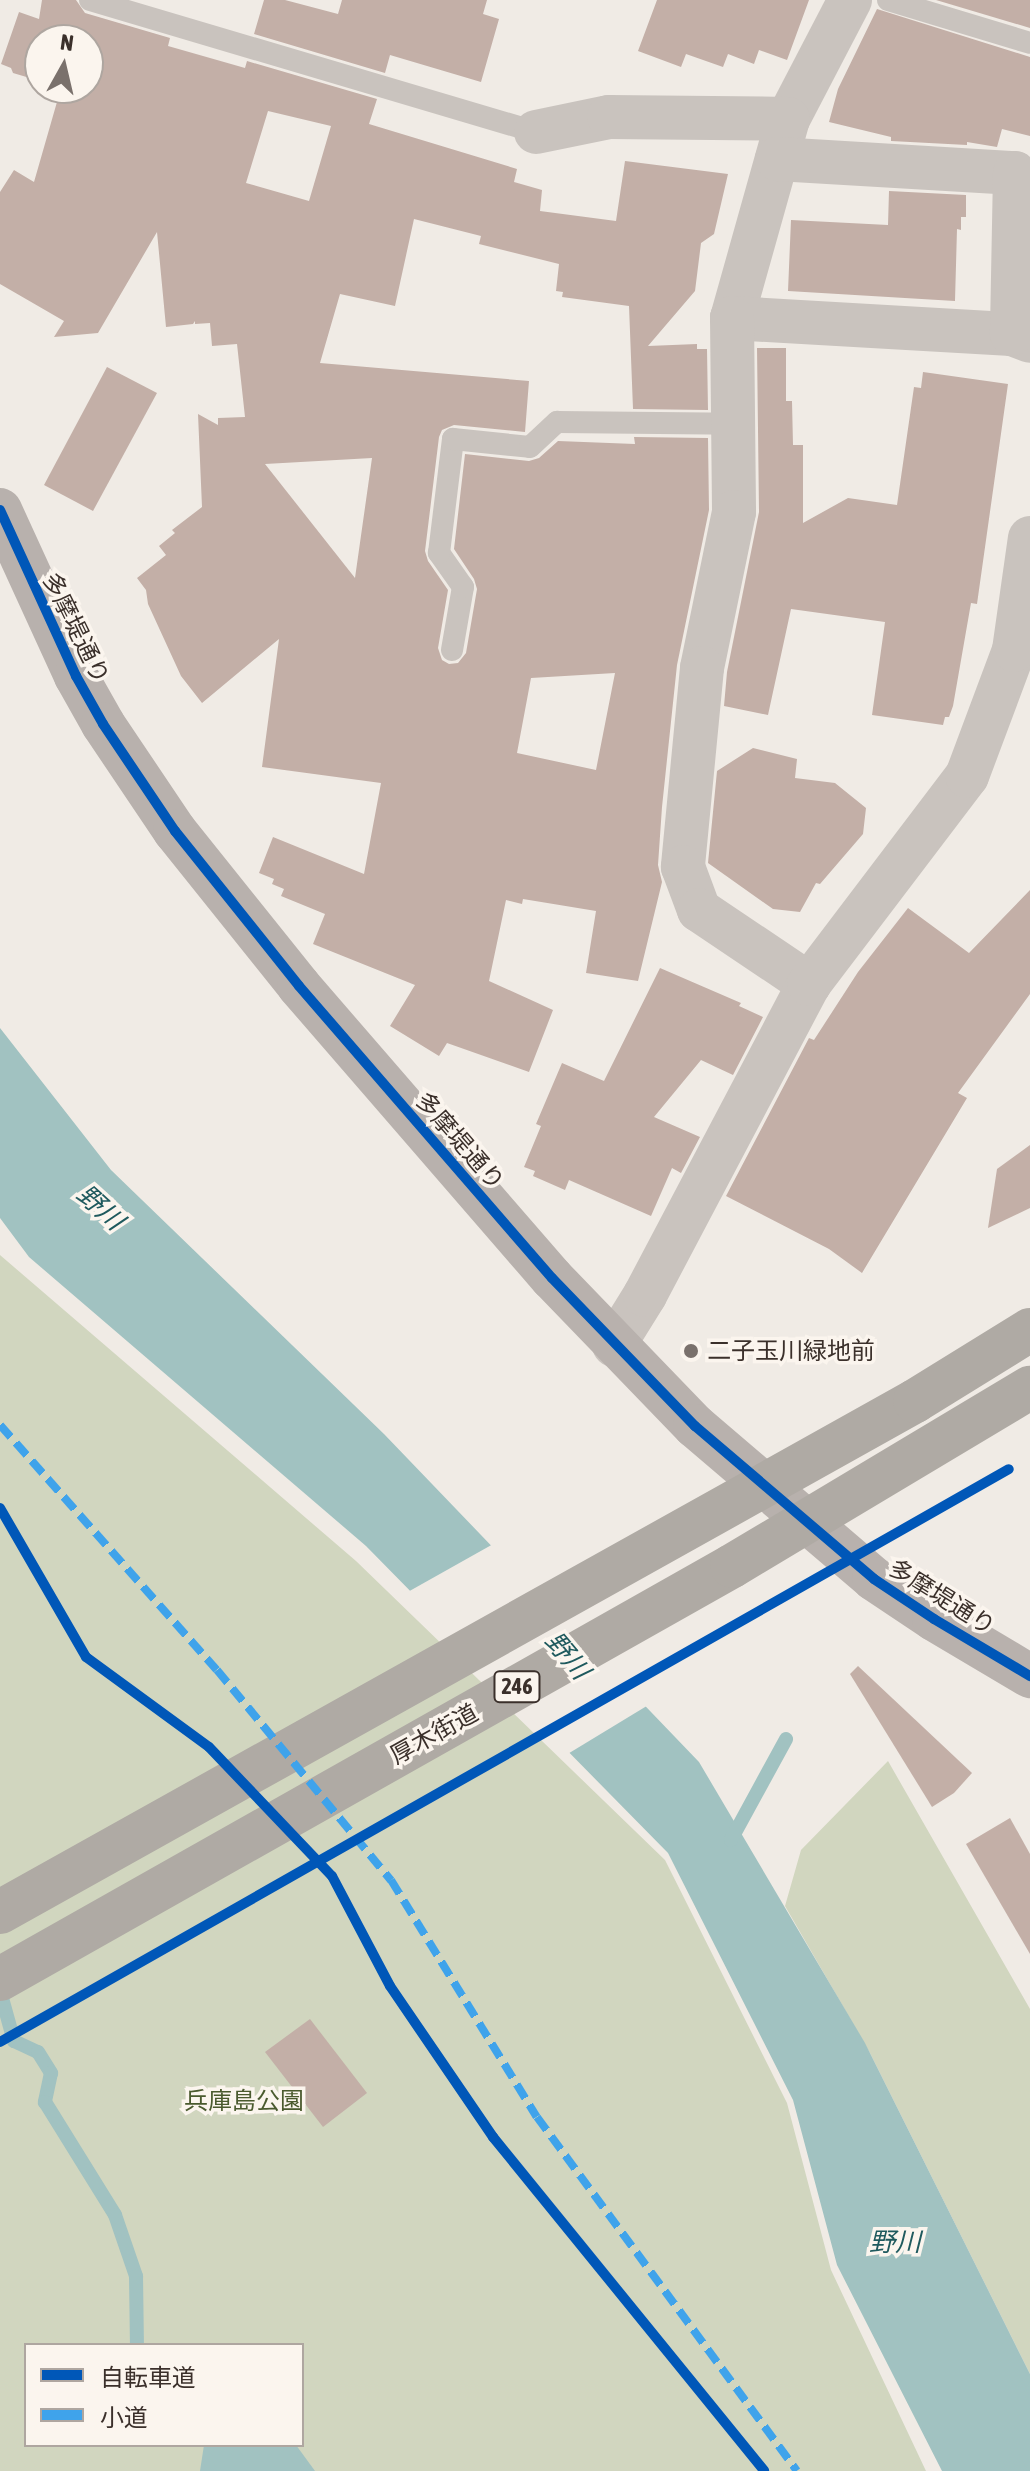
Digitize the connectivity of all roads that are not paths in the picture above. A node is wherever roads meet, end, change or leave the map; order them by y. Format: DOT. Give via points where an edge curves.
graph roads {
  1 [pos="90,0"];
  2 [pos="850,0"];
  3 [pos="888,0"];
  4 [pos="1030,43"];
  5 [pos="536,132"];
  6 [pos="783,139"];
  7 [pos="732,318"];
  8 [pos="1021,337"];
  9 [pos="734,424"];
  10 [pos="0,510"];
  11 [pos="1030,538"];
  12 [pos="452,650"];
  13 [pos="809,984"];
  14 [pos="1030,1330"];
  15 [pos="614,1345"];
  16 [pos="1030,1388"];
  17 [pos="1030,1676"];
  18 [pos="0,1912"];
  19 [pos="0,1979"];
  1 -- 5 [label="lane"];
  2 -- 6 [label="street"];
  3 -- 4 [label="lane"];
  5 -- 6 [label="street" via="609,117"];
  6 -- 7 [label="street"];
  6 -- 8 [label="street" via="1015,173"];
  7 -- 8 [label="street"];
  7 -- 9 [label="street"];
  9 -- 12 [label="lane" via="557,422 530,447 453,439 439,553 463,587"];
  9 -- 13 [label="street" via="734,512 702,668 683,867 699,910"];
  10 -- 15 [label="main road, 多摩堤通り" via="76,676 175,831 299,986"];
  11 -- 13 [label="street" via="1014,650 967,776"];
  13 -- 15 [label="street"];
  14 -- 18 [label="highway, 246, bridge" via="915,1401"];
  15 -- 17 [label="main road, 多摩堤通り" via="695,1426 874,1579"];
  16 -- 19 [label="highway, 厚木街道 / 246, bridge" via="732,1566"];
}
